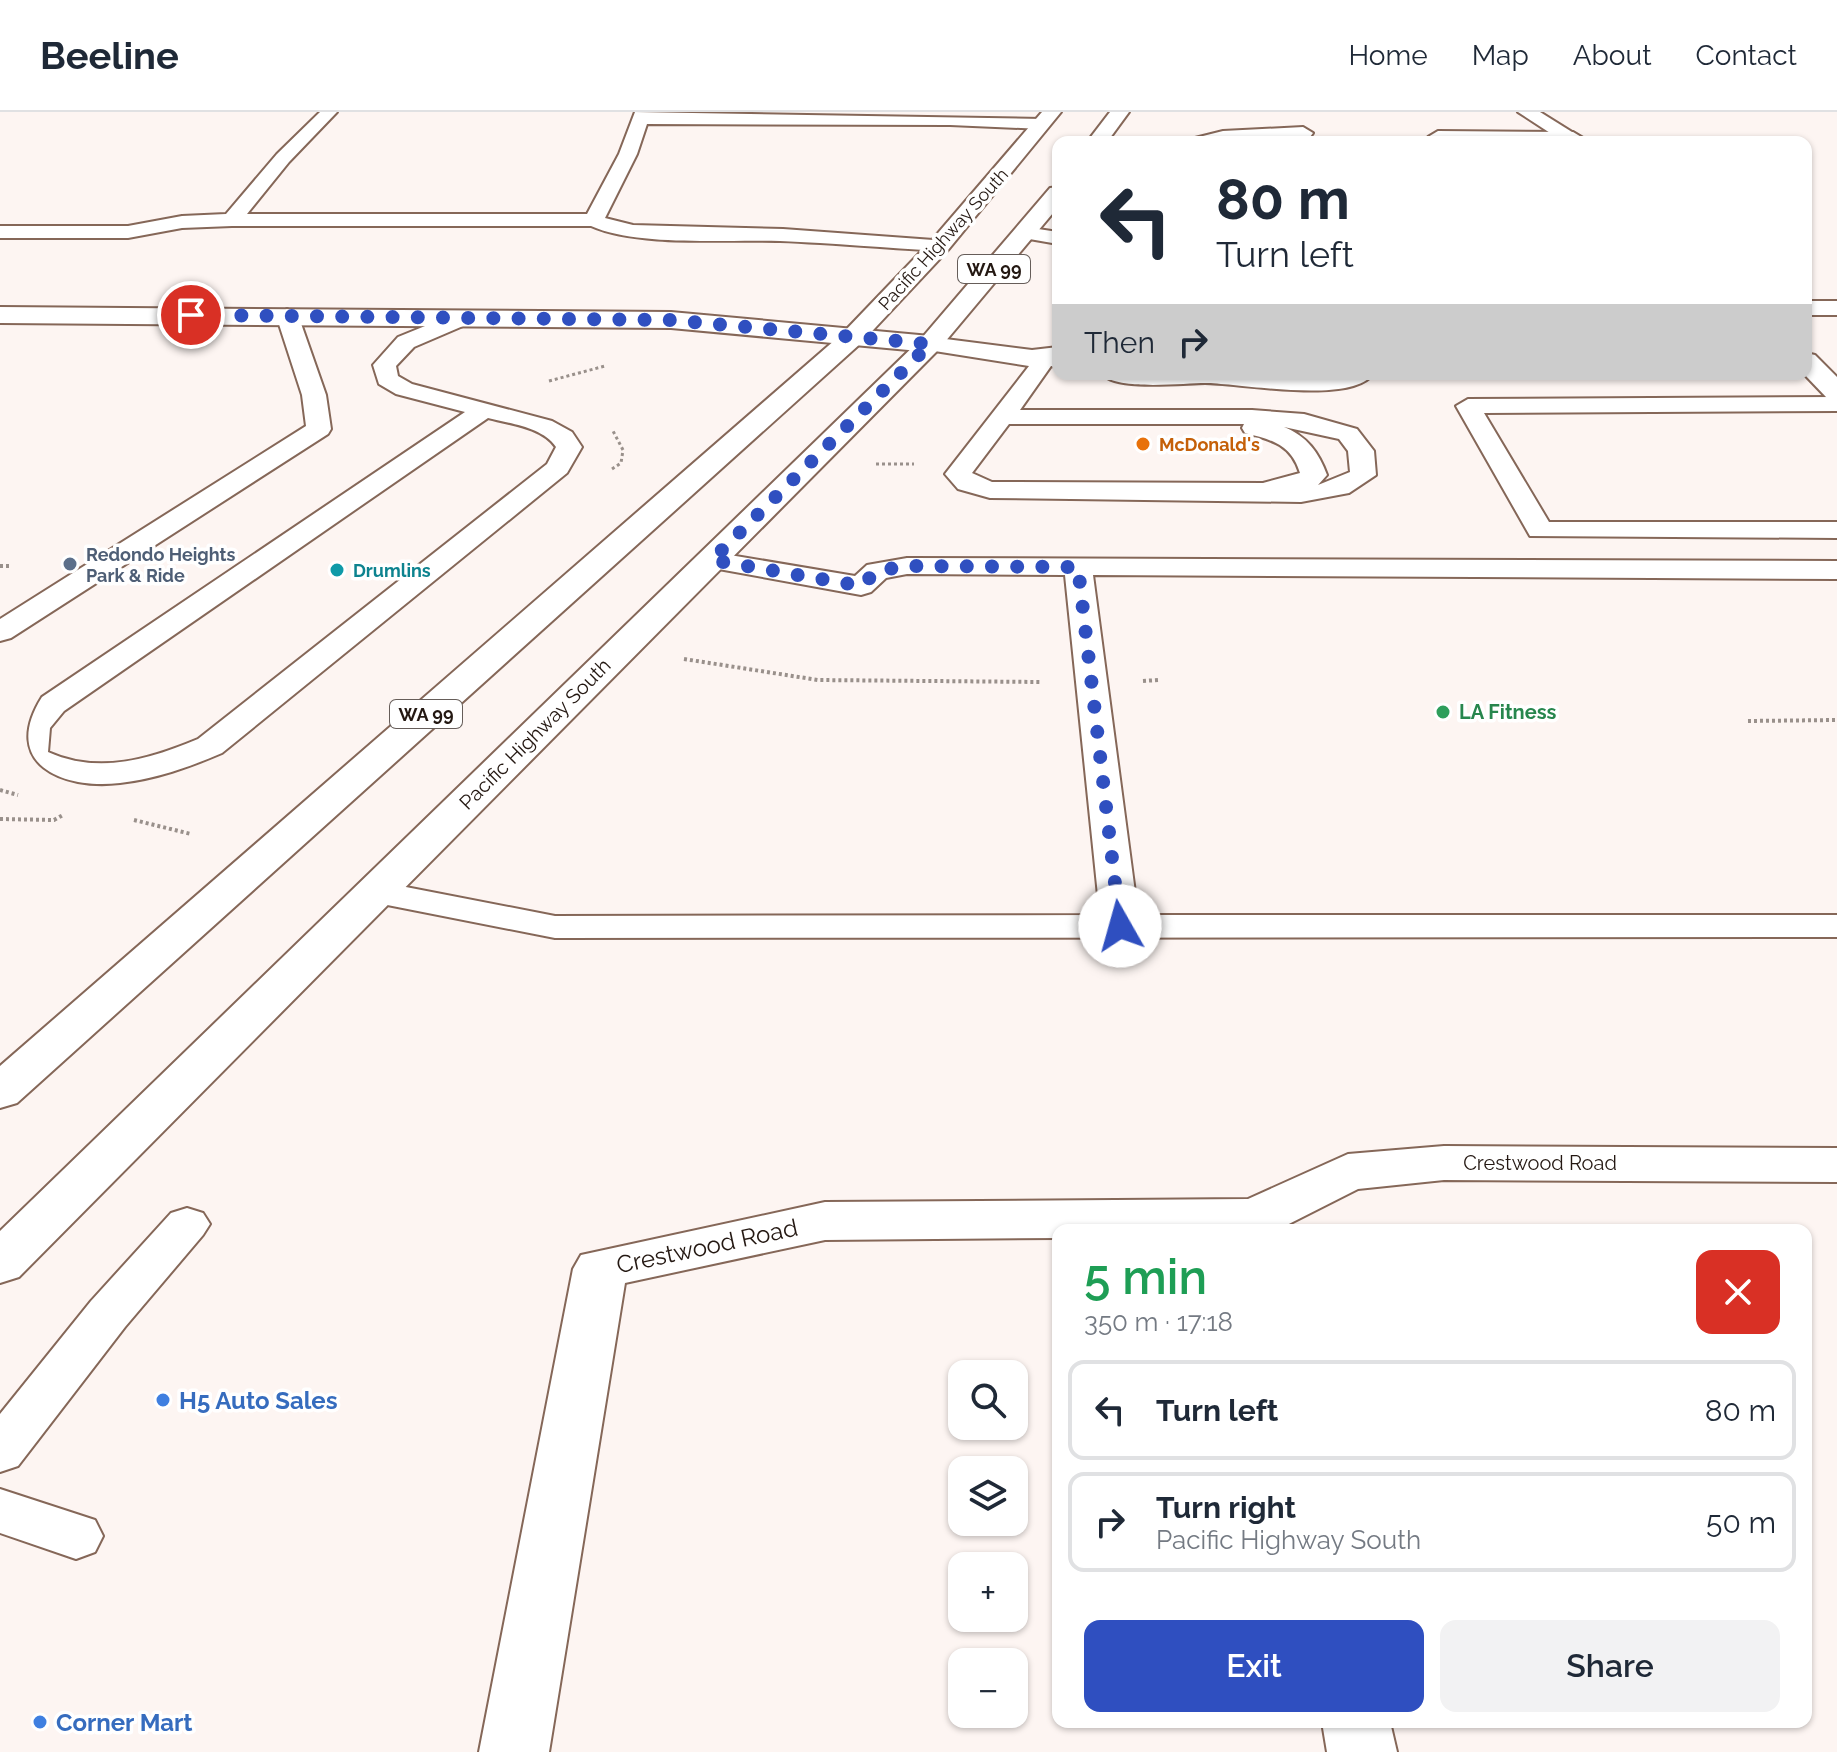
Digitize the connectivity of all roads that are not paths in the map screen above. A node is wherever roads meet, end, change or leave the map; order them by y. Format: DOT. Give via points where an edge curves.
graph roads {
  1 [pos="329,112"];
  2 [pos="1120,112"];
  3 [pos="1527,112"];
  4 [pos="641,116"];
  5 [pos="1433,116"];
  6 [pos="1047,118"];
  7 [pos="1320,120"];
  8 [pos="1102,136"];
  9 [pos="1301,136"];
  10 [pos="1436,136"];
  11 [pos="1568,136"];
  12 [pos="1052,200"];
  13 [pos="721,214"];
  14 [pos="232,220"];
  15 [pos="594,220"];
  16 [pos="0,232"];
  17 [pos="1025,233"];
  18 [pos="706,234"];
  19 [pos="1052,237"];
  20 [pos="940,245"];
  21 [pos="1812,308"];
  22 [pos="1837,308"];
  23 [pos="0,315"];
  24 [pos="287,315"];
  25 [pos="462,318"];
  26 [pos="852,338"];
  27 [pos="930,344"];
  28 [pos="1050,357"];
  29 [pos="1812,367"];
  30 [pos="1234,380"];
  31 [pos="1310,380"];
  32 [pos="1837,392"];
  33 [pos="1837,404"];
  34 [pos="484,410"];
  35 [pos="999,421"];
  36 [pos="1258,428"];
  37 [pos="1305,481"];
  38 [pos="1261,491"];
  39 [pos="1837,530"];
  40 [pos="712,560"];
  41 [pos="1078,567"];
  42 [pos="1837,570"];
  43 [pos="0,632"];
  44 [pos="375,892"];
  45 [pos="1120,926"];
  46 [pos="1837,926"];
  47 [pos="0,1092"];
  48 [pos="1837,1166"];
  49 [pos="187,1224"];
  50 [pos="1257,1224"];
  51 [pos="0,1263"];
  52 [pos="0,1451"];
  53 [pos="0,1511"];
  54 [pos="76,1536"];
  55 [pos="1357,1728"];
  56 [pos="514,1752"];
  57 [pos="1362,1752"];
  1 -- 14 [label="lane"];
  2 -- 8 [label="main road"];
  3 -- 11 [label="main road"];
  4 -- 6 [label="lane"];
  4 -- 15 [label="lane"];
  5 -- 10 [label="main road"];
  6 -- 20 [label="main road, Pacific Highway South / WA 99"];
  7 -- 9 [label="main road"];
  12 -- 17 [label="main road, Pacific Highway South / WA 99"];
  13 -- 18 [label="lane"];
  14 -- 15 [label="lane"];
  14 -- 16 [label="lane" via="128,232"];
  15 -- 18 [label="lane" via="614,229"];
  17 -- 19 [label="lane"];
  17 -- 27 [label="main road, Pacific Highway South / WA 99"];
  18 -- 20 [label="lane"];
  20 -- 26 [label="main road, Pacific Highway South / WA 99"];
  21 -- 22 [label="main road"];
  23 -- 24 [label="main road"];
  24 -- 25 [label="main road"];
  24 -- 43 [label="lane" via="314,395 319,429"];
  25 -- 26 [label="main road" via="671,320"];
  25 -- 34 [label="lane" via="406,342 384,365 385,372 404,389"];
  26 -- 27 [label="main road"];
  26 -- 47 [label="main road, Pacific Highway South / WA 99"];
  27 -- 28 [label="lane"];
  27 -- 40 [label="main road, Pacific Highway South / WA 99"];
  28 -- 35 [label="lane"];
  29 -- 32 [label="main road"];
  30 -- 31 [label="lane"];
  33 -- 39 [label="lane" via="1468,406 1540,530"];
  34 -- 34 [label="lane" via="53,704 32,729 29,744 34,758 71,772 132,771 183,758 233,732 567,456 566,439 547,428"];
  35 -- 36 [label="lane"];
  35 -- 38 [label="lane" via="958,474 967,483 990,490"];
  35 -- 38 [label="lane" via="1304,421 1348,434 1361,451 1363,475 1353,482 1292,495"];
  36 -- 37 [label="lane" via="1285,434 1302,449 1314,475"];
  36 -- 37 [label="lane" via="1302,430 1334,439 1347,458 1329,473"];
  37 -- 38 [label="lane"];
  40 -- 41 [label="lane" via="861,586 877,571 907,566"];
  40 -- 44 [label="main road, Pacific Highway South / WA 99"];
  41 -- 42 [label="lane"];
  41 -- 45 [label="lane"];
  44 -- 45 [label="lane" via="555,927"];
  44 -- 51 [label="main road, Pacific Highway South / WA 99"];
  45 -- 46 [label="lane"];
  48 -- 50 [label="main road, Crestwood Road" via="1444,1163 1348,1172"];
  49 -- 52 [label="lane"];
  50 -- 56 [label="main road, Crestwood Road" via="825,1221 600,1269"];
  53 -- 54 [label="lane"];
  55 -- 57 [label="main road"];
}
